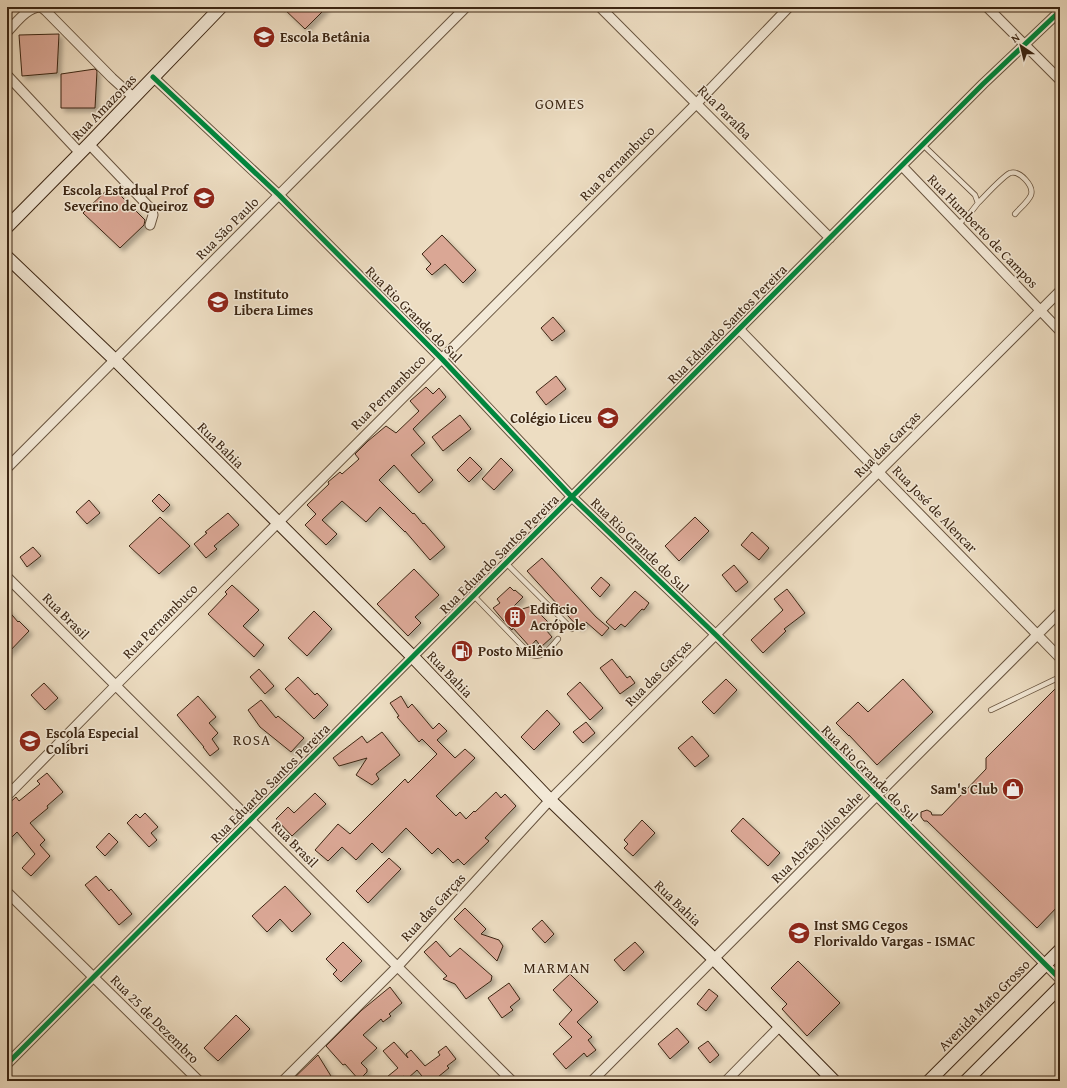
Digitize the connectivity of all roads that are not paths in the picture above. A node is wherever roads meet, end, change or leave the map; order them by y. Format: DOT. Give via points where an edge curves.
graph roads {
  1 [pos="10,7"];
  2 [pos="221,7"];
  3 [pos="466,7"];
  4 [pos="600,7"];
  5 [pos="789,7"];
  6 [pos="987,7"];
  7 [pos="7,10"];
  8 [pos="1060,11"];
  9 [pos="7,32"];
  10 [pos="1025,45"];
  11 [pos="7,75"];
  12 [pos="153,77"];
  13 [pos="1060,80"];
  14 [pos="133,97"];
  15 [pos="696,103"];
  16 [pos="923,145"];
  17 [pos="84,149"];
  18 [pos="902,166"];
  19 [pos="279,195"];
  20 [pos="978,203"];
  21 [pos="1015,214"];
  22 [pos="150,225"];
  23 [pos="958,225"];
  24 [pos="7,227"];
  25 [pos="830,238"];
  26 [pos="7,257"];
  27 [pos="1060,291"];
  28 [pos="1040,311"];
  29 [pos="739,329"];
  30 [pos="1060,331"];
  31 [pos="442,359"];
  32 [pos="115,360"];
  33 [pos="7,468"];
  34 [pos="879,472"];
  35 [pos="572,497"];
  36 [pos="278,523"];
  37 [pos="506,563"];
  38 [pos="7,577"];
  39 [pos="474,596"];
  40 [pos="1060,612"];
  41 [pos="572,629"];
  42 [pos="716,635"];
  43 [pos="1038,635"];
  44 [pos="558,639"];
  45 [pos="413,657"];
  46 [pos="1060,658"];
  47 [pos="1060,677"];
  48 [pos="116,685"];
  49 [pos="991,710"];
  50 [pos="7,796"];
  51 [pos="877,797"];
  52 [pos="550,800"];
  53 [pos="251,820"];
  54 [pos="7,892"];
  55 [pos="1060,950"];
  56 [pos="714,959"];
  57 [pos="1045,964"];
  58 [pos="398,966"];
  59 [pos="94,977"];
  60 [pos="1060,979"];
  61 [pos="1060,987"];
  62 [pos="780,1026"];
  63 [pos="7,1064"];
  64 [pos="199,1081"];
  65 [pos="283,1081"];
  66 [pos="512,1081"];
  67 [pos="592,1081"];
  68 [pos="726,1081"];
  69 [pos="834,1081"];
  70 [pos="929,1081"];
  71 [pos="966,1081"];
  1 -- 7 [label="street"];
  2 -- 12 [label="main road, Rua Amazonas"];
  3 -- 19 [label="street, Rua São Paulo"];
  4 -- 15 [label="street, Rua Paraíba"];
  5 -- 15 [label="street, Rua Pernambuco"];
  6 -- 10 [label="street"];
  8 -- 10 [label="street, Rua Eduardo Santos Pereira"];
  9 -- 14 [label="street" via="27,12 41,7"];
  10 -- 13 [label="street"];
  10 -- 16 [label="street, Rua Eduardo Santos Pereira"];
  11 -- 17 [label="street"];
  12 -- 14 [label="main road, Rua Amazonas"];
  12 -- 19 [label="street, Rua Rio Grande do Sul"];
  14 -- 17 [label="main road, Rua Amazonas"];
  15 -- 25 [label="street, Rua Paraíba"];
  15 -- 31 [label="street, Rua Pernambuco"];
  16 -- 18 [label="street, Rua Eduardo Santos Pereira"];
  16 -- 20 [label="lane" via="975,195"];
  17 -- 22 [label="street" via="152,210"];
  17 -- 24 [label="main road, Rua Amazonas"];
  18 -- 23 [label="street, Rua Humberto de Campos"];
  18 -- 25 [label="street, Rua Eduardo Santos Pereira"];
  19 -- 31 [label="street, Rua Rio Grande do Sul"];
  19 -- 32 [label="street, Rua São Paulo"];
  20 -- 21 [label="lane" via="1004,178 1010,174 1020,174 1031,186 1032,191"];
  20 -- 23 [label="lane"];
  23 -- 28 [label="street, Rua Humberto de Campos"];
  25 -- 29 [label="street, Rua Eduardo Santos Pereira"];
  26 -- 32 [label="main road, Rua Bahia"];
  27 -- 28 [label="street, Rua das Garças"];
  28 -- 30 [label="street, Rua Humberto de Campos"];
  28 -- 34 [label="street, Rua das Garças"];
  29 -- 34 [label="street, Rua José de Alencar"];
  29 -- 35 [label="street, Rua Eduardo Santos Pereira"];
  31 -- 35 [label="street, Rua Rio Grande do Sul"];
  31 -- 36 [label="street, Rua Pernambuco"];
  32 -- 33 [label="street, Rua São Paulo"];
  32 -- 36 [label="main road, Rua Bahia"];
  34 -- 42 [label="street, Rua das Garças"];
  34 -- 43 [label="street, Rua José de Alencar"];
  35 -- 37 [label="street, Rua Eduardo Santos Pereira"];
  35 -- 42 [label="street, Rua Rio Grande do Sul"];
  36 -- 45 [label="main road, Rua Bahia"];
  36 -- 48 [label="street, Rua Pernambuco"];
  37 -- 39 [label="street, Rua Eduardo Santos Pereira"];
  37 -- 41 [label="lane"];
  38 -- 48 [label="street, Rua Brasil"];
  39 -- 44 [label="lane" via="534,657 546,652"];
  39 -- 45 [label="street, Rua Eduardo Santos Pereira"];
  40 -- 43 [label="street, Rua Abrão Júlio Rahe"];
  42 -- 51 [label="street, Rua Rio Grande do Sul"];
  42 -- 52 [label="street, Rua das Garças"];
  43 -- 46 [label="street, Rua José de Alencar"];
  43 -- 51 [label="street, Rua Abrão Júlio Rahe"];
  45 -- 52 [label="main road, Rua Bahia"];
  45 -- 53 [label="street, Rua Eduardo Santos Pereira"];
  47 -- 49 [label="lane"];
  48 -- 50 [label="street, Rua Pernambuco"];
  48 -- 53 [label="street, Rua Brasil"];
  51 -- 56 [label="street, Rua Abrão Júlio Rahe"];
  51 -- 57 [label="street, Rua Rio Grande do Sul"];
  52 -- 56 [label="main road, Rua Bahia"];
  52 -- 58 [label="street, Rua das Garças"];
  53 -- 58 [label="street, Rua Brasil"];
  53 -- 59 [label="street, Rua Eduardo Santos Pereira"];
  54 -- 59 [label="street, Rua 25 de Dezembro"];
  55 -- 57 [label="main road, Avenida Mato Grosso"];
  56 -- 62 [label="main road, Rua Bahia"];
  56 -- 67 [label="street, Rua Abrão Júlio Rahe"];
  57 -- 60 [label="street, Rua Rio Grande do Sul"];
  57 -- 70 [label="main road, Avenida Mato Grosso"];
  58 -- 65 [label="street, Rua das Garças"];
  58 -- 66 [label="street, Rua Brasil"];
  59 -- 63 [label="street, Rua Eduardo Santos Pereira"];
  59 -- 64 [label="street, Rua 25 de Dezembro"];
  61 -- 71 [label="main road"];
  62 -- 68 [label="street"];
  62 -- 69 [label="main road, Rua Bahia"];
}
